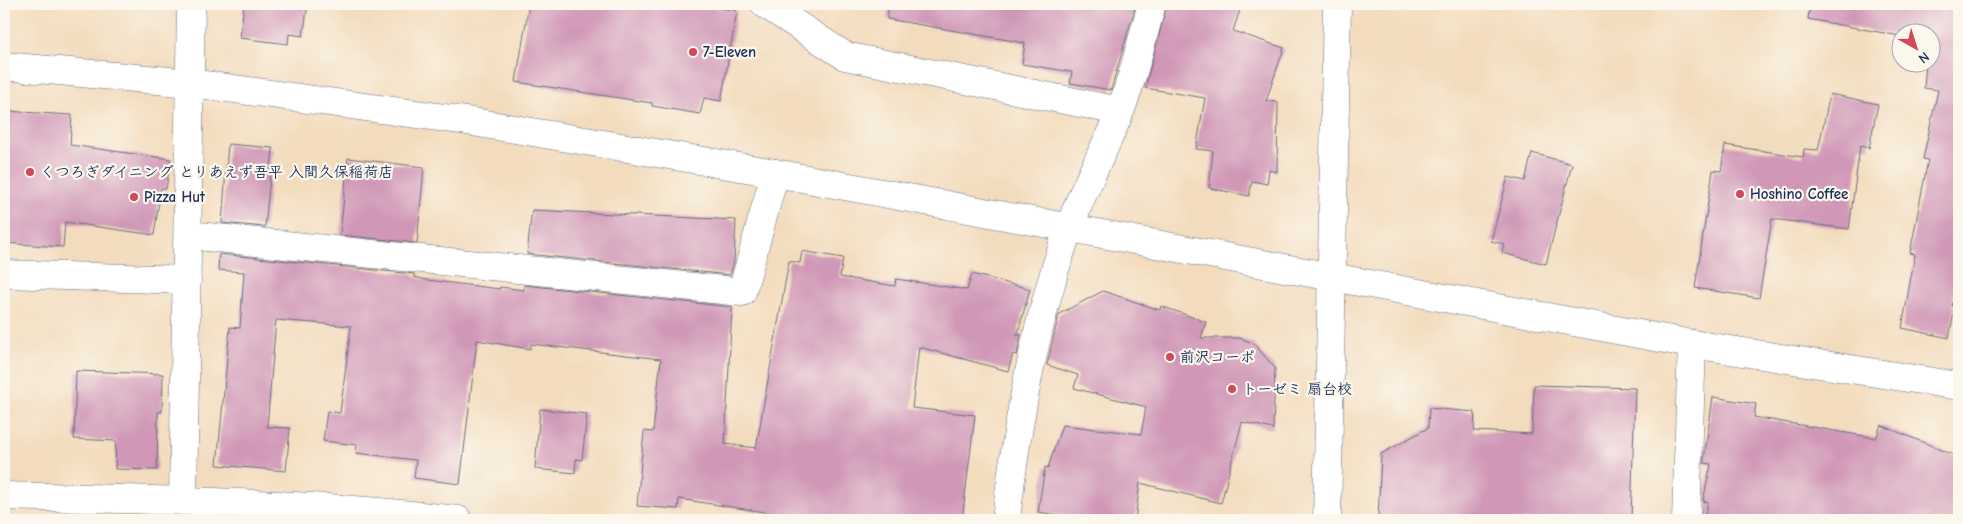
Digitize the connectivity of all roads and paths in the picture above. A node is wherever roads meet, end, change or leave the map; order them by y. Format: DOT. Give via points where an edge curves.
graph roads {
  1 [pos="191,4"];
  2 [pos="765,4"];
  3 [pos="1152,4"];
  4 [pos="1337,4"];
  5 [pos="4,66"];
  6 [pos="191,83"];
  7 [pos="1120,111"];
  8 [pos="776,173"];
  9 [pos="1069,228"];
  10 [pos="188,235"];
  11 [pos="4,274"];
  12 [pos="1332,275"];
  13 [pos="187,280"];
  14 [pos="1692,344"];
  15 [pos="1959,386"];
  16 [pos="4,496"];
  17 [pos="190,507"];
  18 [pos="458,520"];
  19 [pos="1006,520"];
  20 [pos="1327,520"];
  21 [pos="1686,520"];
  1 -- 6 [label="street"];
  2 -- 7 [label="street" via="845,56"];
  3 -- 7 [label="street"];
  4 -- 12 [label="street"];
  5 -- 6 [label="street"];
  6 -- 8 [label="street" via="467,121"];
  6 -- 10 [label="street"];
  7 -- 9 [label="street"];
  8 -- 9 [label="street"];
  8 -- 10 [label="street" via="742,292"];
  9 -- 12 [label="street"];
  9 -- 19 [label="street" via="1049,291 1024,391"];
  10 -- 13 [label="street"];
  11 -- 13 [label="street"];
  12 -- 14 [label="street"];
  12 -- 20 [label="street"];
  13 -- 17 [label="street"];
  14 -- 15 [label="street"];
  14 -- 21 [label="street"];
  16 -- 17 [label="street"];
  17 -- 18 [label="street" via="388,512"];
}
